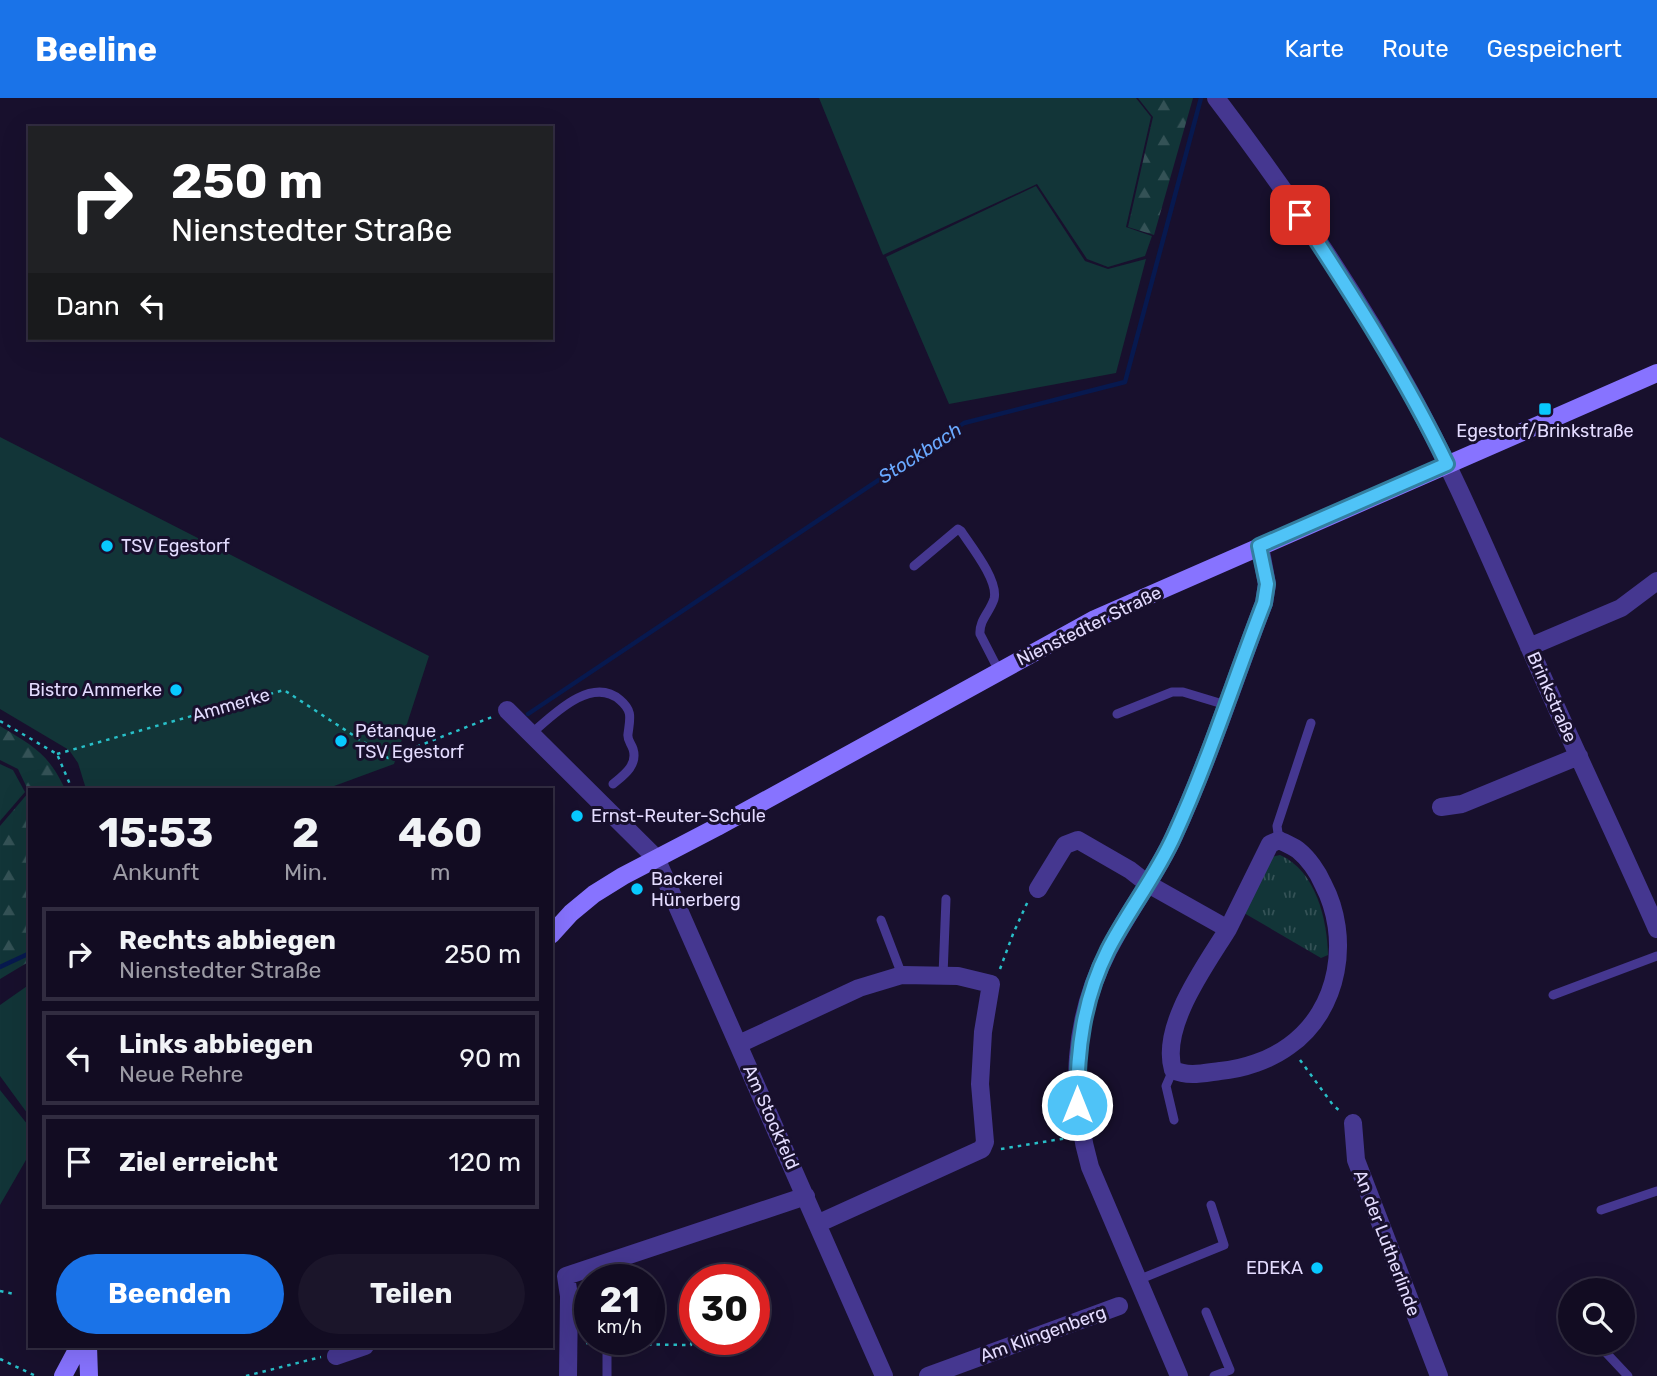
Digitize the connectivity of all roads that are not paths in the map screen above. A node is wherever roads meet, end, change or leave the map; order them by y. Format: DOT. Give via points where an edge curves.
graph roads {
  1 [pos="1216,98"];
  2 [pos="1657,373"];
  3 [pos="1447,464"];
  4 [pos="1259,546"];
  5 [pos="914,566"];
  6 [pos="1657,581"];
  7 [pos="1529,647"];
  8 [pos="999,671"];
  9 [pos="1226,705"];
  10 [pos="507,710"];
  11 [pos="1117,714"];
  12 [pos="1311,723"];
  13 [pos="531,734"];
  14 [pos="1578,756"];
  15 [pos="613,784"];
  16 [pos="1441,807"];
  17 [pos="1279,840"];
  18 [pos="656,858"];
  19 [pos="1148,884"];
  20 [pos="1038,889"];
  21 [pos="946,899"];
  22 [pos="881,920"];
  23 [pos="1228,929"];
  24 [pos="1657,929"];
  25 [pos="553,933"];
  26 [pos="1657,956"];
  27 [pos="902,975"];
  28 [pos="943,975"];
  29 [pos="1553,995"];
  30 [pos="739,1044"];
  31 [pos="1173,1070"];
  32 [pos="1174,1120"];
  33 [pos="1353,1123"];
  34 [pos="1657,1192"];
  35 [pos="806,1196"];
  36 [pos="1211,1205"];
  37 [pos="1601,1210"];
  38 [pos="817,1224"];
  39 [pos="559,1278"];
  40 [pos="1138,1280"];
  41 [pos="1119,1306"];
  42 [pos="1206,1312"];
  43 [pos="78,1348"];
  44 [pos="88,1348"];
  45 [pos="359,1348"];
  46 [pos="607,1355"];
  47 [pos="1608,1355"];
  48 [pos="336,1356"];
  49 [pos="63,1376"];
  50 [pos="89,1376"];
  51 [pos="568,1376"];
  52 [pos="607,1376"];
  53 [pos="884,1376"];
  54 [pos="928,1376"];
  55 [pos="1179,1376"];
  56 [pos="1214,1376"];
  57 [pos="1438,1376"];
  58 [pos="1628,1376"];
  1 -- 3 [label="street, Brinkstraße" via="1344,282"];
  2 -- 3 [label="main road, Nienstedter Straße"];
  3 -- 4 [label="main road, Nienstedter Straße"];
  3 -- 7 [label="street, Brinkstraße"];
  4 -- 8 [label="main road, Nienstedter Straße" via="1095,619"];
  4 -- 9 [label="street" via="1267,584 1264,603"];
  5 -- 8 [label="lane" via="955,530 961,531 994,587 979,634"];
  6 -- 7 [label="street" via="1621,608"];
  7 -- 14 [label="street, Brinkstraße"];
  8 -- 18 [label="main road, Nienstedter Straße"];
  9 -- 11 [label="lane" via="1172,691"];
  9 -- 19 [label="street" via="1174,838"];
  10 -- 13 [label="street"];
  12 -- 17 [label="lane" via="1277,826"];
  13 -- 15 [label="lane" via="580,697 599,691 615,696 631,715 628,740 634,752 631,768"];
  13 -- 18 [label="street"];
  14 -- 16 [label="street" via="1462,804"];
  14 -- 24 [label="street, Brinkstraße"];
  17 -- 23 [label="street" via="1270,844"];
  17 -- 31 [label="street" via="1299,850 1318,873 1333,903 1339,932 1337,966 1328,995 1314,1020 1290,1046 1259,1063 1183,1075"];
  18 -- 25 [label="main road, Nienstedter Straße" via="594,894"];
  18 -- 30 [label="street, Am Stockfeld"];
  19 -- 20 [label="street" via="1078,840 1065,845"];
  19 -- 23 [label="street"];
  19 -- 40 [label="street" via="1108,950 1092,987 1077,1062 1081,1135"];
  21 -- 28 [label="lane"];
  22 -- 27 [label="lane"];
  23 -- 31 [label="street" via="1185,1001 1170,1059"];
  26 -- 29 [label="lane"];
  27 -- 28 [label="street"];
  27 -- 30 [label="street" via="859,988"];
  28 -- 38 [label="street" via="991,984 980,1084 982,1149"];
  30 -- 35 [label="street, Am Stockfeld"];
  31 -- 32 [label="lane" via="1166,1086"];
  33 -- 57 [label="street, An der Lutherlinde" via="1356,1160"];
  34 -- 37 [label="lane"];
  35 -- 38 [label="street, Am Stockfeld"];
  35 -- 39 [label="street"];
  36 -- 40 [label="lane" via="1224,1245"];
  38 -- 53 [label="street, Am Stockfeld"];
  39 -- 51 [label="street" via="569,1296"];
  40 -- 55 [label="street"];
  41 -- 54 [label="street, Am Klingenberg"];
  42 -- 56 [label="lane" via="1230,1370"];
  43 -- 49 [label="main road"];
  44 -- 50 [label="main road"];
  45 -- 48 [label="street"];
  46 -- 52 [label="lane"];
  47 -- 58 [label="lane"];
}
